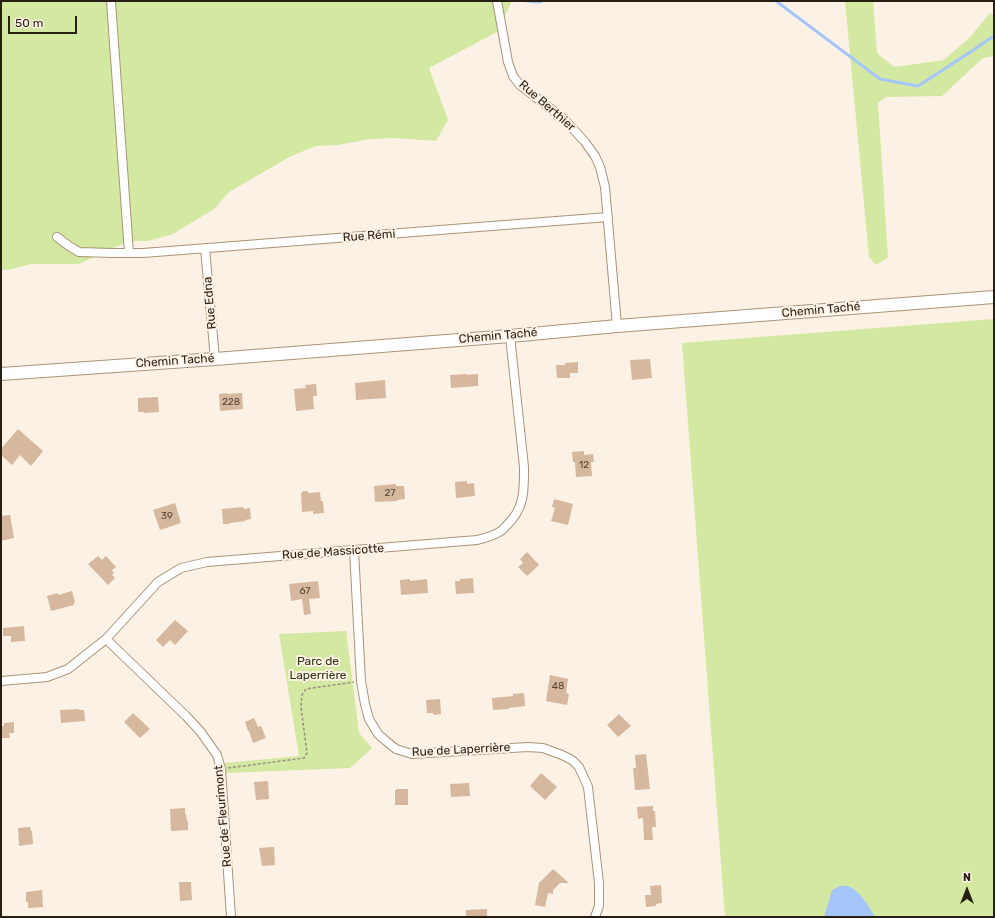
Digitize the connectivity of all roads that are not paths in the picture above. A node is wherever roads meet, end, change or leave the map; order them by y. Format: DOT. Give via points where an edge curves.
graph roads {
  1 [pos="111,1"];
  2 [pos="497,1"];
  3 [pos="608,217"];
  4 [pos="56,237"];
  5 [pos="205,248"];
  6 [pos="129,253"];
  7 [pos="994,297"];
  8 [pos="617,326"];
  9 [pos="510,336"];
  10 [pos="215,359"];
  11 [pos="1,374"];
  12 [pos="354,550"];
  13 [pos="106,639"];
  14 [pos="1,681"];
  15 [pos="231,917"];
  16 [pos="595,917"];
  1 -- 6 [label="street"];
  2 -- 3 [label="street, Rue Berthier" via="513,76 520,85 564,119 586,142 600,167"];
  3 -- 5 [label="street, Rue Rémi"];
  3 -- 8 [label="street, Rue Berthier"];
  4 -- 6 [label="street, Rue Rémi" via="79,252"];
  5 -- 6 [label="street, Rue Rémi"];
  5 -- 10 [label="street, Rue Edna"];
  7 -- 8 [label="street, Chemin Taché"];
  8 -- 9 [label="street, Chemin Taché"];
  9 -- 10 [label="street, Chemin Taché"];
  9 -- 12 [label="street, Rue de Massicotte" via="524,467 521,505 514,518 500,531 477,540"];
  10 -- 11 [label="street, Chemin Taché"];
  12 -- 13 [label="street, Rue de Massicotte" via="207,562 181,568 158,582"];
  12 -- 16 [label="street, Rue de Laperrière" via="361,681 369,719 378,734 396,750 412,754 528,747 543,748 572,760 579,767 588,787 599,884 599,906"];
  13 -- 14 [label="street, Rue de Massicotte" via="68,669 47,677"];
  13 -- 15 [label="street, Rue de Fleurimont" via="186,716 217,755 221,769"];
}
